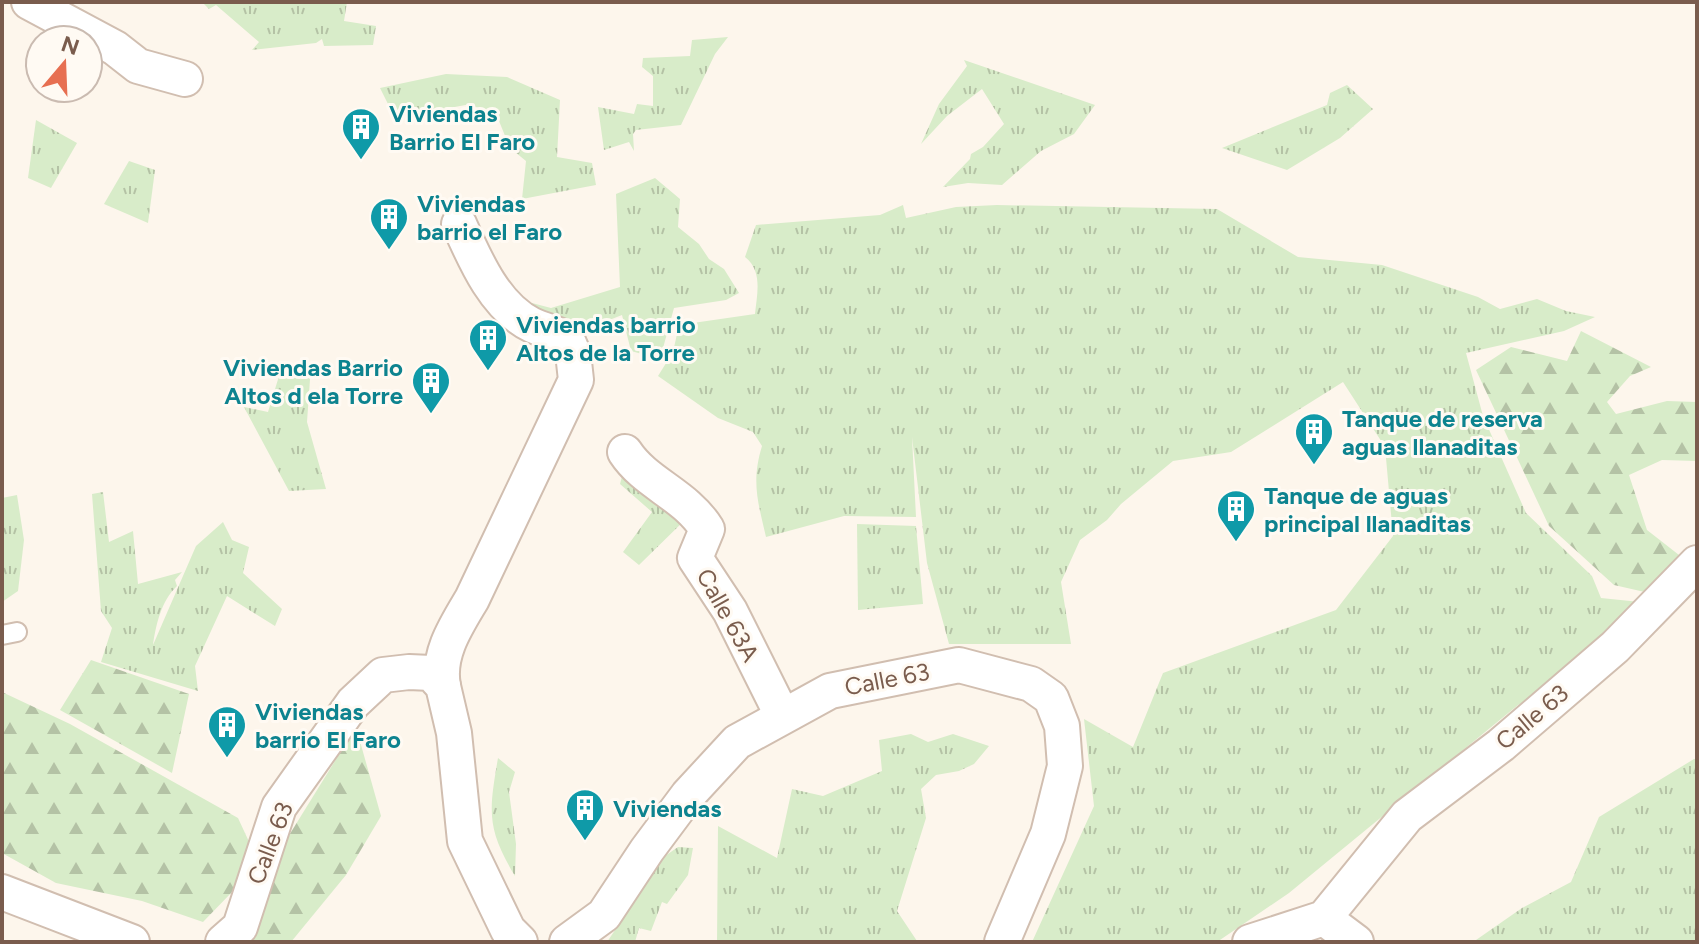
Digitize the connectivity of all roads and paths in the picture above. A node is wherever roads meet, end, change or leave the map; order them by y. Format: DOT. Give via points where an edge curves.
graph roads {
  1 [pos="29,2"];
  2 [pos="185,79"];
  3 [pos="459,224"];
  4 [pos="625,452"];
  5 [pos="1697,563"];
  6 [pos="443,686"];
  7 [pos="782,715"];
  8 [pos="2,892"];
  9 [pos="1324,918"];
  10 [pos="132,942"];
  11 [pos="223,942"];
  12 [pos="520,942"];
  13 [pos="567,942"];
  14 [pos="1002,942"];
  15 [pos="1250,942"];
  16 [pos="1356,942"];
  1 -- 2 [label="street" via="138,66"];
  3 -- 6 [label="street" via="487,279 514,312 567,339 576,380 453,633 440,669"];
  4 -- 7 [label="street, Calle 63A" via="633,464 697,512 707,529 695,558 730,611"];
  5 -- 9 [label="street, Calle 63" via="1615,647 1501,745 1407,816"];
  6 -- 11 [label="street, Calle 63" via="431,673 383,675 353,703 279,807 240,927"];
  6 -- 12 [label="street" via="454,733 465,841 508,930"];
  7 -- 13 [label="street, Calle 63" via="737,742 718,762 647,850 604,915"];
  7 -- 14 [label="street, Calle 63" via="830,691 959,665 1031,684 1051,698 1062,726 1065,766 1048,834"];
  8 -- 10 [label="street"];
  9 -- 15 [label="street"];
  9 -- 16 [label="street"];
}
